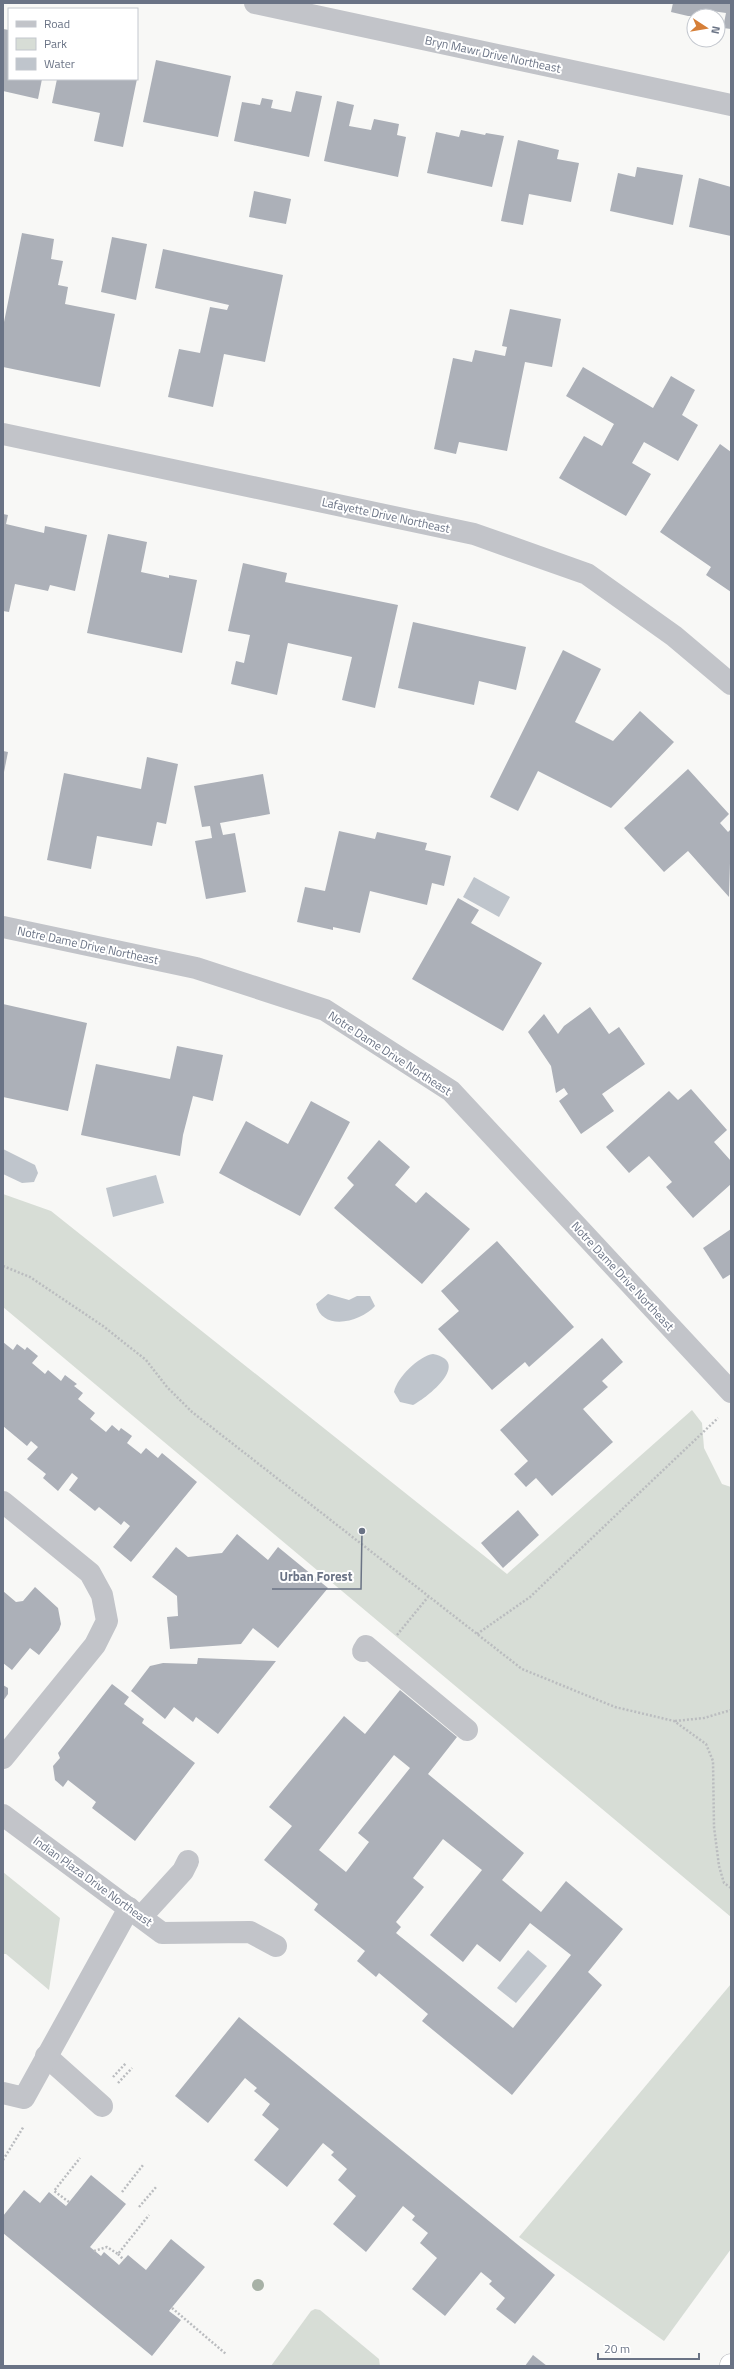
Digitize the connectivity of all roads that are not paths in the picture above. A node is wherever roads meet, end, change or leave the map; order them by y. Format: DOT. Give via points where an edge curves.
graph roads {
  1 [pos="256,3"];
  2 [pos="731,105"];
  3 [pos="3,434"];
  4 [pos="731,684"];
  5 [pos="3,927"];
  6 [pos="731,1392"];
  7 [pos="3,1502"];
  8 [pos="371,1654"];
  9 [pos="467,1730"];
  10 [pos="3,1758"];
  11 [pos="3,1815"];
  12 [pos="188,1861"];
  13 [pos="135,1912"];
  14 [pos="276,1946"];
  15 [pos="46,2056"];
  16 [pos="3,2093"];
  17 [pos="102,2106"];
  1 -- 2 [label="street, Bryn Mawr Drive Northeast"];
  3 -- 4 [label="street, Lafayette Drive Northeast" via="474,534 587,574 674,636"];
  5 -- 6 [label="street, Notre Dame Drive Northeast" via="196,968 325,1010 451,1090"];
  7 -- 10 [label="street" via="90,1573 102,1595 107,1621 95,1645"];
  8 -- 9 [label="street"];
  11 -- 13 [label="street, Indian Plaza Drive Northeast"];
  12 -- 13 [label="street" via="183,1871"];
  13 -- 14 [label="street, Indian Plaza Drive Northeast" via="162,1932 250,1932"];
  13 -- 15 [label="street"];
  15 -- 16 [label="street" via="24,2098"];
  15 -- 17 [label="street"];
}
